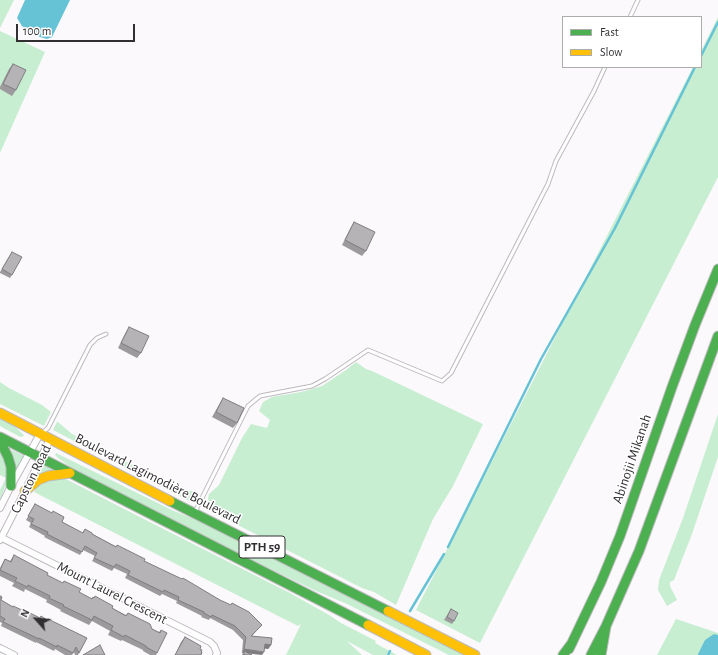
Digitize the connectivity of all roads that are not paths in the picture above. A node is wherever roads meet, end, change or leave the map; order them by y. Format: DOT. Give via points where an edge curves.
graph roads {
  1 [pos="638,0"];
  2 [pos="630,16"];
  3 [pos="606,68"];
  4 [pos="718,269"];
  5 [pos="106,334"];
  6 [pos="718,336"];
  7 [pos="0,413"];
  8 [pos="48,428"];
  9 [pos="40,434"];
  10 [pos="0,437"];
  11 [pos="50,439"];
  12 [pos="0,441"];
  13 [pos="30,452"];
  14 [pos="40,458"];
  15 [pos="72,473"];
  16 [pos="11,486"];
  17 [pos="26,491"];
  18 [pos="0,508"];
  19 [pos="194,513"];
  20 [pos="0,538"];
  21 [pos="606,626"];
  22 [pos="0,648"];
  23 [pos="14,655"];
  24 [pos="216,655"];
  25 [pos="426,655"];
  26 [pos="475,655"];
  27 [pos="564,655"];
  28 [pos="591,655"];
  29 [pos="601,655"];
  1 -- 2 [label="lane"];
  3 -- 19 [label="lane" via="450,373 442,381 368,350 312,386 260,396 248,406"];
  4 -- 27 [label="main road, Abinojii Mikanah" via="672,387 620,536 601,582"];
  5 -- 8 [label="lane" via="90,345"];
  6 -- 21 [label="main road" via="639,551"];
  7 -- 9 [label="main road, Boulevard Lagimodière Boulevard / PTH 59"];
  8 -- 9 [label="lane"];
  8 -- 11 [label="lane"];
  9 -- 11 [label="main road, Boulevard Lagimodière Boulevard / PTH 59"];
  9 -- 13 [label="street, Capston Road"];
  10 -- 13 [label="main road, PTH 59"];
  11 -- 14 [label="street, Capston Road"];
  11 -- 19 [label="main road, Boulevard Lagimodière Boulevard / PTH 59"];
  12 -- 16 [label="main road" via="11,467"];
  13 -- 14 [label="main road, PTH 59"];
  13 -- 16 [label="street, Capston Road"];
  14 -- 15 [label="main road, PTH 59"];
  14 -- 17 [label="street, Capston Road"];
  15 -- 17 [label="main road" via="48,476 38,480"];
  15 -- 25 [label="main road, PTH 59"];
  16 -- 18 [label="street, Capston Road"];
  17 -- 20 [label="street, Capston Road"];
  19 -- 26 [label="main road, Boulevard Lagimodière Boulevard / PTH 59"];
  20 -- 24 [label="street, Mount Laurel Crescent" via="210,642"];
  21 -- 28 [label="main road"];
  21 -- 29 [label="main road"];
  22 -- 23 [label="street"];
}
